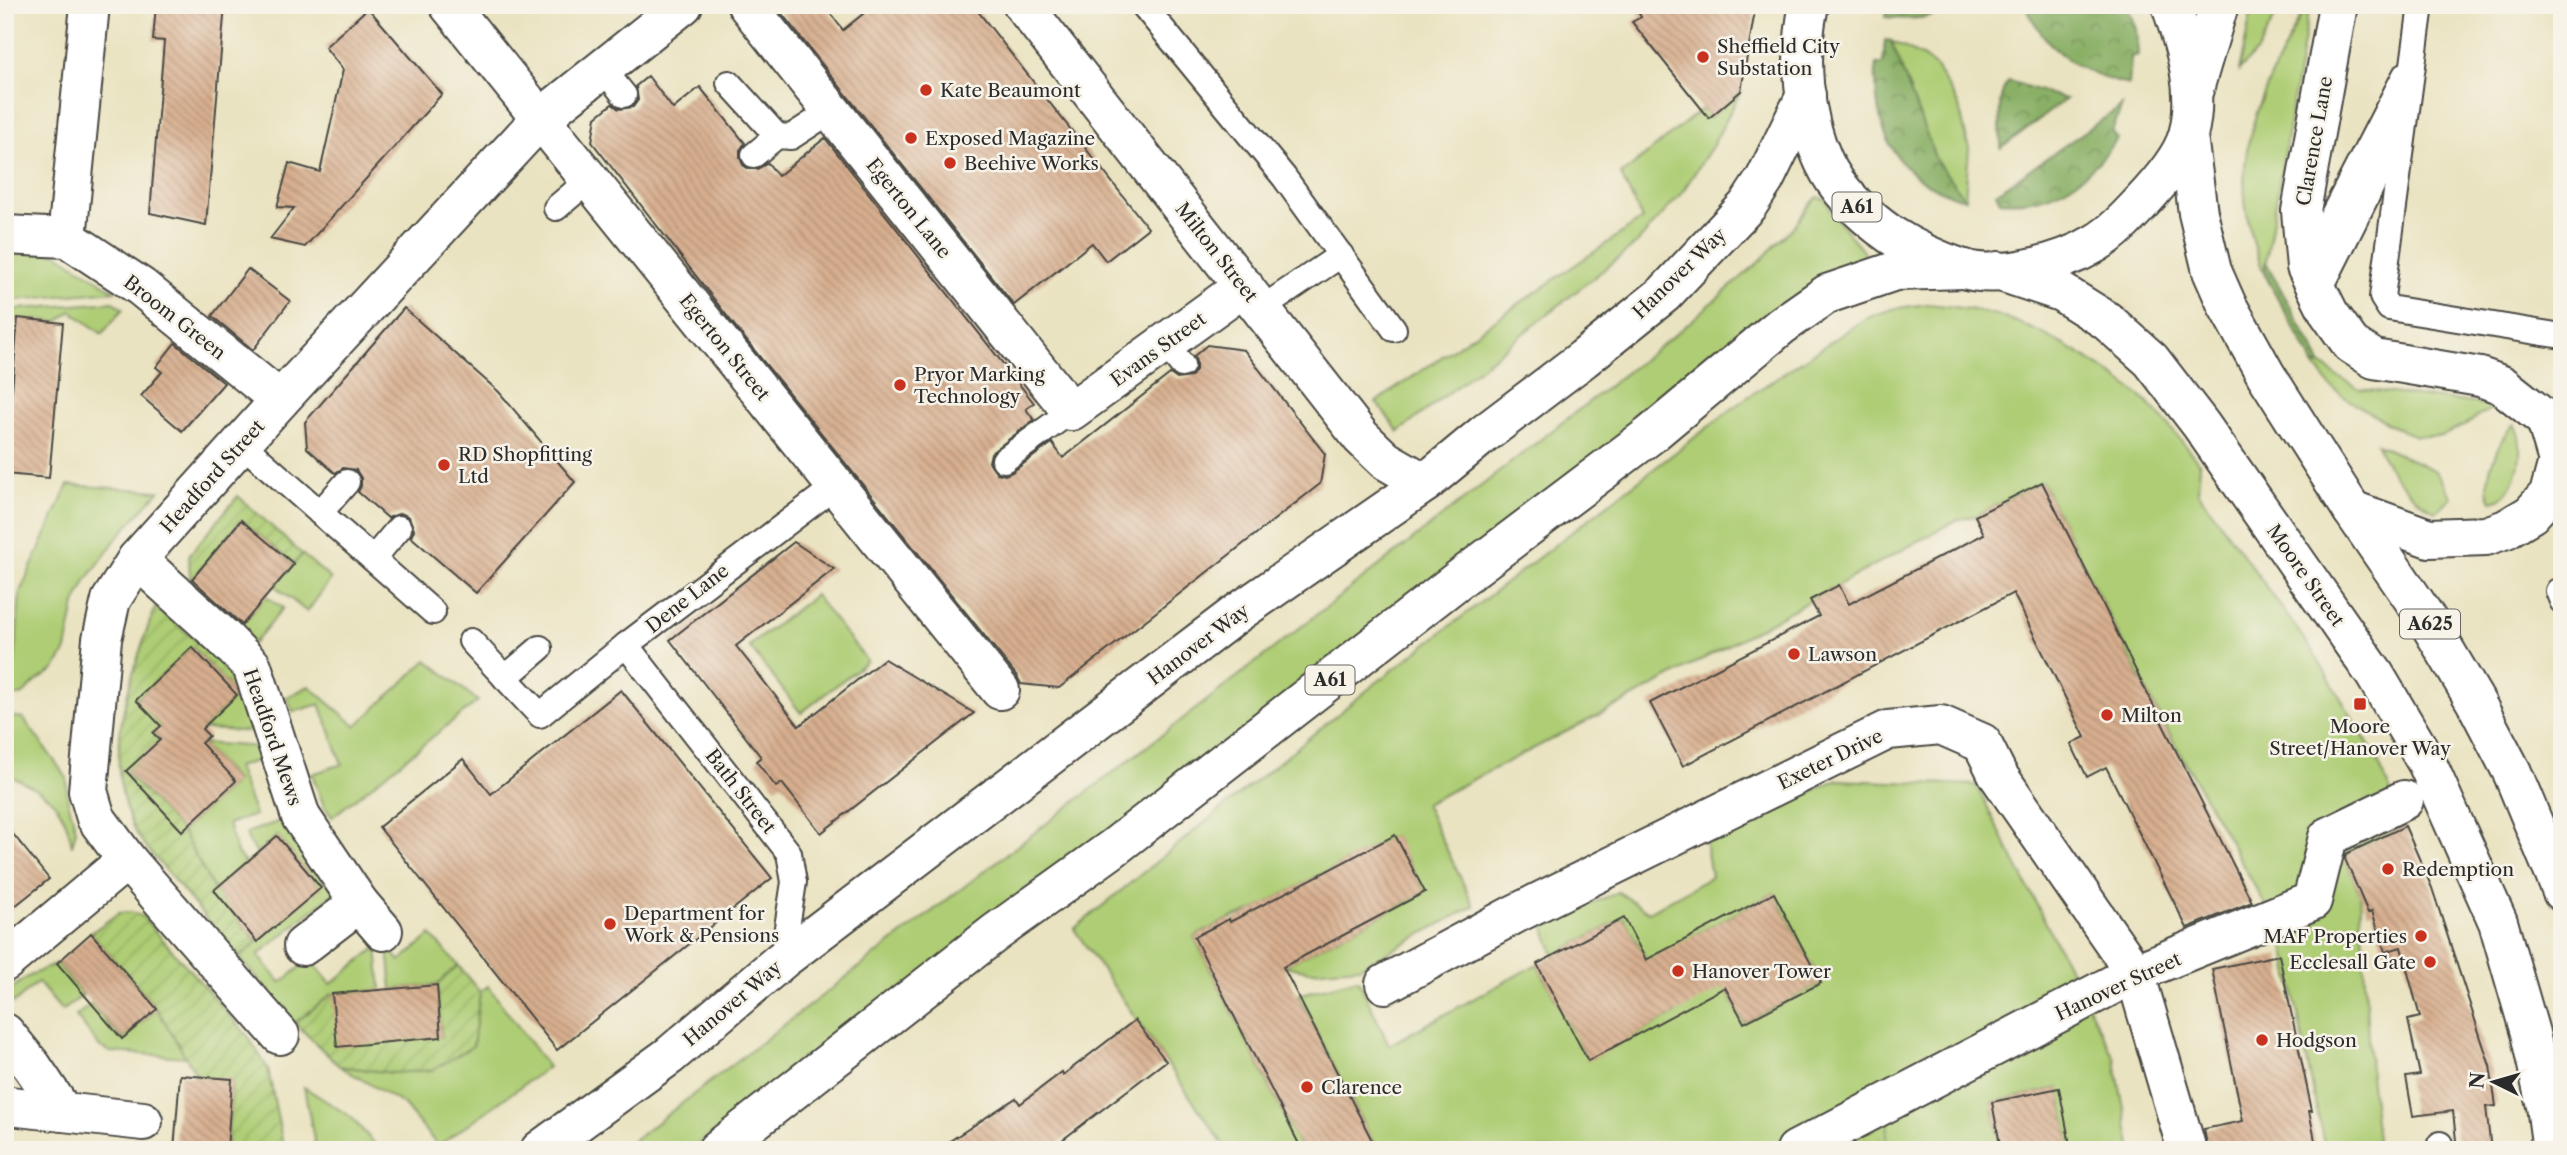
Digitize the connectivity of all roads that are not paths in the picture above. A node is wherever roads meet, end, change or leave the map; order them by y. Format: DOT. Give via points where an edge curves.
graph roads {
  1 [pos="90,5"];
  2 [pos="449,5"];
  3 [pos="683,5"];
  4 [pos="747,5"];
  5 [pos="1023,5"];
  6 [pos="1143,5"];
  7 [pos="1809,5"];
  8 [pos="2171,5"];
  9 [pos="2219,5"];
  10 [pos="2338,5"];
  11 [pos="2421,5"];
  12 [pos="2414,58"];
  13 [pos="729,83"];
  14 [pos="2194,91"];
  15 [pos="1805,95"];
  16 [pos="831,111"];
  17 [pos="541,118"];
  18 [pos="2406,118"];
  19 [pos="777,136"];
  20 [pos="2188,136"];
  21 [pos="754,155"];
  22 [pos="590,179"];
  23 [pos="556,208"];
  24 [pos="5,235"];
  25 [pos="67,238"];
  26 [pos="1341,255"];
  27 [pos="1982,270"];
  28 [pos="2313,280"];
  29 [pos="1252,298"];
  30 [pos="1394,329"];
  31 [pos="2562,336"];
  32 [pos="280,400"];
  33 [pos="1071,411"];
  34 [pos="242,444"];
  35 [pos="1004,460"];
  36 [pos="347,482"];
  37 [pos="1426,483"];
  38 [pos="836,485"];
  39 [pos="2352,510"];
  40 [pos="320,513"];
  41 [pos="400,528"];
  42 [pos="137,559"];
  43 [pos="373,559"];
  44 [pos="433,611"];
  45 [pos="471,641"];
  46 [pos="626,645"];
  47 [pos="540,648"];
  48 [pos="505,678"];
  49 [pos="1000,690"];
  50 [pos="2404,800"];
  51 [pos="127,860"];
  52 [pos="2562,892"];
  53 [pos="359,903"];
  54 [pos="383,931"];
  55 [pos="303,946"];
  56 [pos="782,960"];
  57 [pos="5,962"];
  58 [pos="2135,973"];
  59 [pos="1385,984"];
  60 [pos="5,1033"];
  61 [pos="280,1035"];
  62 [pos="10,1106"];
  63 [pos="63,1112"];
  64 [pos="143,1121"];
  65 [pos="540,1150"];
  66 [pos="717,1150"];
  67 [pos="1796,1150"];
  68 [pos="2187,1150"];
  69 [pos="2552,1150"];
  1 -- 25 [label="main road"];
  2 -- 17 [label="main road, Egerton Street"];
  3 -- 17 [label="main road, Headford Street" via="613,82"];
  4 -- 16 [label="main road, Egerton Lane"];
  5 -- 29 [label="main road, Milton Street"];
  6 -- 26 [label="lane" via="1284,177"];
  7 -- 15 [label="main road, Moore Street / A61"];
  8 -- 14 [label="main road, Moore Street / A61"];
  9 -- 14 [label="main road, A61"];
  10 -- 28 [label="main road, Clarence Lane" via="2301,211"];
  11 -- 12 [label="lane"];
  12 -- 18 [label="lane"];
  12 -- 28 [label="lane"];
  13 -- 19 [label="lane"];
  14 -- 20 [label="main road, Moore Street / A61"];
  15 -- 27 [label="main road, Moore Street / A61" via="1825,164 1847,197 1872,222 1909,247"];
  15 -- 37 [label="main road, Hanover Way / A61" via="1748,205 1664,294"];
  16 -- 19 [label="lane" via="791,137"];
  16 -- 33 [label="main road, Egerton Lane"];
  17 -- 22 [label="main road, Egerton Street"];
  17 -- 32 [label="main road, Headford Street"];
  18 -- 28 [label="lane"];
  18 -- 31 [label="lane" via="2382,297 2389,308"];
  19 -- 21 [label="lane"];
  20 -- 27 [label="main road, Moore Street / A61" via="2161,182 2098,243 2043,266"];
  20 -- 39 [label="main road, Moore Street / A625" via="2198,213 2212,271 2245,340"];
  22 -- 23 [label="lane"];
  22 -- 38 [label="main road, Egerton Street" via="759,372"];
  24 -- 25 [label="main road"];
  25 -- 32 [label="main road, Broom Green" via="141,287"];
  26 -- 29 [label="lane"];
  26 -- 30 [label="lane"];
  27 -- 66 [label="main road, A61" via="1895,271 1827,294 1781,326 1649,436"];
  27 -- 69 [label="main road, Moore Street" via="2061,292 2107,321 2151,360 2375,675 2427,762 2498,922 2530,1033"];
  28 -- 39 [label="main road, Clarence Lane" via="2351,344 2374,359 2480,377 2501,385 2546,420 2558,461 2549,494 2531,514 2486,536 2429,538"];
  29 -- 33 [label="main road, Evans Street" via="1173,355"];
  29 -- 37 [label="main road, Milton Street" via="1361,437 1385,460"];
  32 -- 34 [label="main road, Headford Street"];
  33 -- 35 [label="lane"];
  34 -- 40 [label="lane"];
  34 -- 42 [label="main road, Headford Street"];
  36 -- 40 [label="lane"];
  37 -- 56 [label="main road, Hanover Way / A61" via="1236,614"];
  38 -- 46 [label="lane, Dene Lane"];
  38 -- 49 [label="main road, Egerton Street"];
  39 -- 52 [label="main road, Moore Street / A625" via="2426,618 2475,701 2512,772"];
  40 -- 43 [label="lane"];
  41 -- 43 [label="lane"];
  42 -- 51 [label="main road, Headford Street" via="111,600 102,639 88,791 96,818"];
  42 -- 53 [label="main road, Headford Mews" via="252,666 301,817"];
  43 -- 44 [label="lane"];
  45 -- 48 [label="lane"];
  46 -- 48 [label="lane, Dene Lane" via="540,715"];
  46 -- 56 [label="lane, Bath Street" via="789,853 794,882"];
  47 -- 48 [label="lane"];
  50 -- 58 [label="main road, Hanover Street" via="2328,837 2312,901"];
  51 -- 57 [label="main road"];
  51 -- 61 [label="main road, Headford Street"];
  53 -- 54 [label="main road, Headford Mews"];
  53 -- 55 [label="main road"];
  56 -- 65 [label="main road, Hanover Way / A61" via="669,1056"];
  58 -- 59 [label="main road, Exeter Drive" via="1998,775 1982,743 1941,725 1888,730 1515,914"];
  58 -- 67 [label="main road, Hanover Street"];
  58 -- 68 [label="main road, Exeter Drive"];
  60 -- 63 [label="main road"];
  62 -- 63 [label="main road"];
  63 -- 64 [label="main road"];
}
